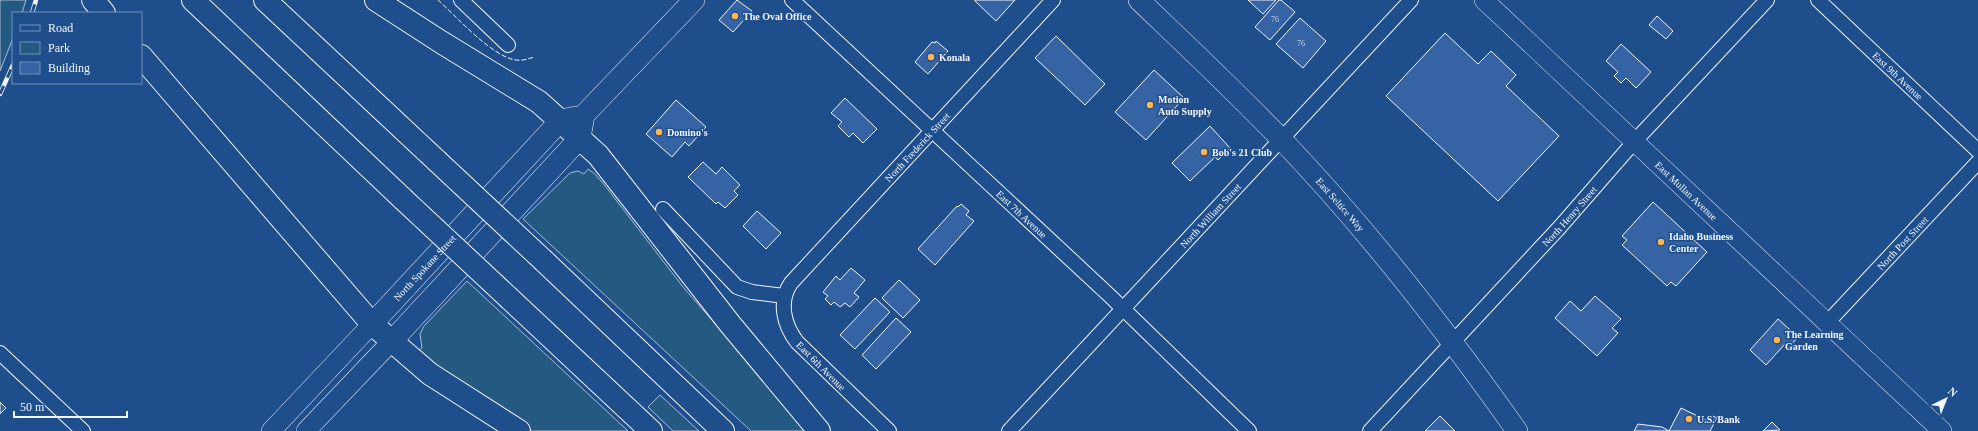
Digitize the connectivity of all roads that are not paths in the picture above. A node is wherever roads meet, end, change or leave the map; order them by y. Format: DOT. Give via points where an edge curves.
graph roads {
  1 [pos="193,0"];
  2 [pos="265,0"];
  3 [pos="376,0"];
  4 [pos="461,0"];
  5 [pos="694,0"];
  6 [pos="792,0"];
  7 [pos="1053,0"];
  8 [pos="1139,0"];
  9 [pos="1411,0"];
  10 [pos="1484,0"];
  11 [pos="1767,0"];
  12 [pos="1818,0"];
  13 [pos="508,45"];
  14 [pos="142,57"];
  15 [pos="584,115"];
  16 [pos="561,120"];
  17 [pos="932,130"];
  18 [pos="580,138"];
  19 [pos="1282,140"];
  20 [pos="1634,142"];
  21 [pos="1978,151"];
  22 [pos="1978,162"];
  23 [pos="663,209"];
  24 [pos="784,296"];
  25 [pos="1123,309"];
  26 [pos="1827,323"];
  27 [pos="372,324"];
  28 [pos="391,342"];
  29 [pos="1452,342"];
  30 [pos="0,353"];
  31 [pos="83,431"];
  32 [pos="271,431"];
  33 [pos="306,431"];
  34 [pos="518,431"];
  35 [pos="651,431"];
  36 [pos="723,431"];
  37 [pos="819,431"];
  38 [pos="889,431"];
  39 [pos="1009,431"];
  40 [pos="1249,431"];
  41 [pos="1370,431"];
  42 [pos="1517,431"];
  43 [pos="1942,431"];
  1 -- 35 [label="highway, bridge"];
  2 -- 36 [label="highway, bridge"];
  3 -- 16 [label="highway" via="539,102"];
  4 -- 13 [label="street"];
  5 -- 15 [label="main road"];
  6 -- 17 [label="street, East 7th Avenue"];
  7 -- 17 [label="street, North Frederick Street"];
  8 -- 19 [label="main road, East Seltice Way"];
  9 -- 19 [label="street, North William Street"];
  10 -- 20 [label="street, East Mullan Avenue"];
  11 -- 20 [label="street, North Henry Street"];
  12 -- 21 [label="street, East 9th Avenue"];
  14 -- 27 [label="highway"];
  15 -- 16 [label="main road"];
  15 -- 18 [label="main road"];
  16 -- 18 [label="highway"];
  16 -- 27 [label="main road, North Spokane Street"];
  17 -- 24 [label="street, North Frederick Street" via="791,283"];
  17 -- 25 [label="street, East 7th Avenue"];
  18 -- 28 [label="main road"];
  18 -- 37 [label="highway" via="598,155 730,324"];
  19 -- 25 [label="street, North William Street"];
  19 -- 29 [label="main road, East Seltice Way" via="1376,246"];
  20 -- 26 [label="street, East Mullan Avenue"];
  20 -- 29 [label="street, North Henry Street"];
  22 -- 26 [label="street, North Post Street"];
  23 -- 24 [label="street" via="737,287 752,292"];
  24 -- 38 [label="street, East 6th Avenue" via="787,325 797,342"];
  25 -- 39 [label="street, North William Street"];
  25 -- 40 [label="street, East 7th Avenue"];
  26 -- 43 [label="street, East Mullan Avenue"];
  27 -- 28 [label="highway"];
  27 -- 32 [label="street, North Spokane Street"];
  28 -- 33 [label="street"];
  28 -- 34 [label="highway" via="430,374"];
  29 -- 41 [label="street, North Henry Street"];
  29 -- 42 [label="main road, East Seltice Way"];
  30 -- 31 [label="street"];
}
